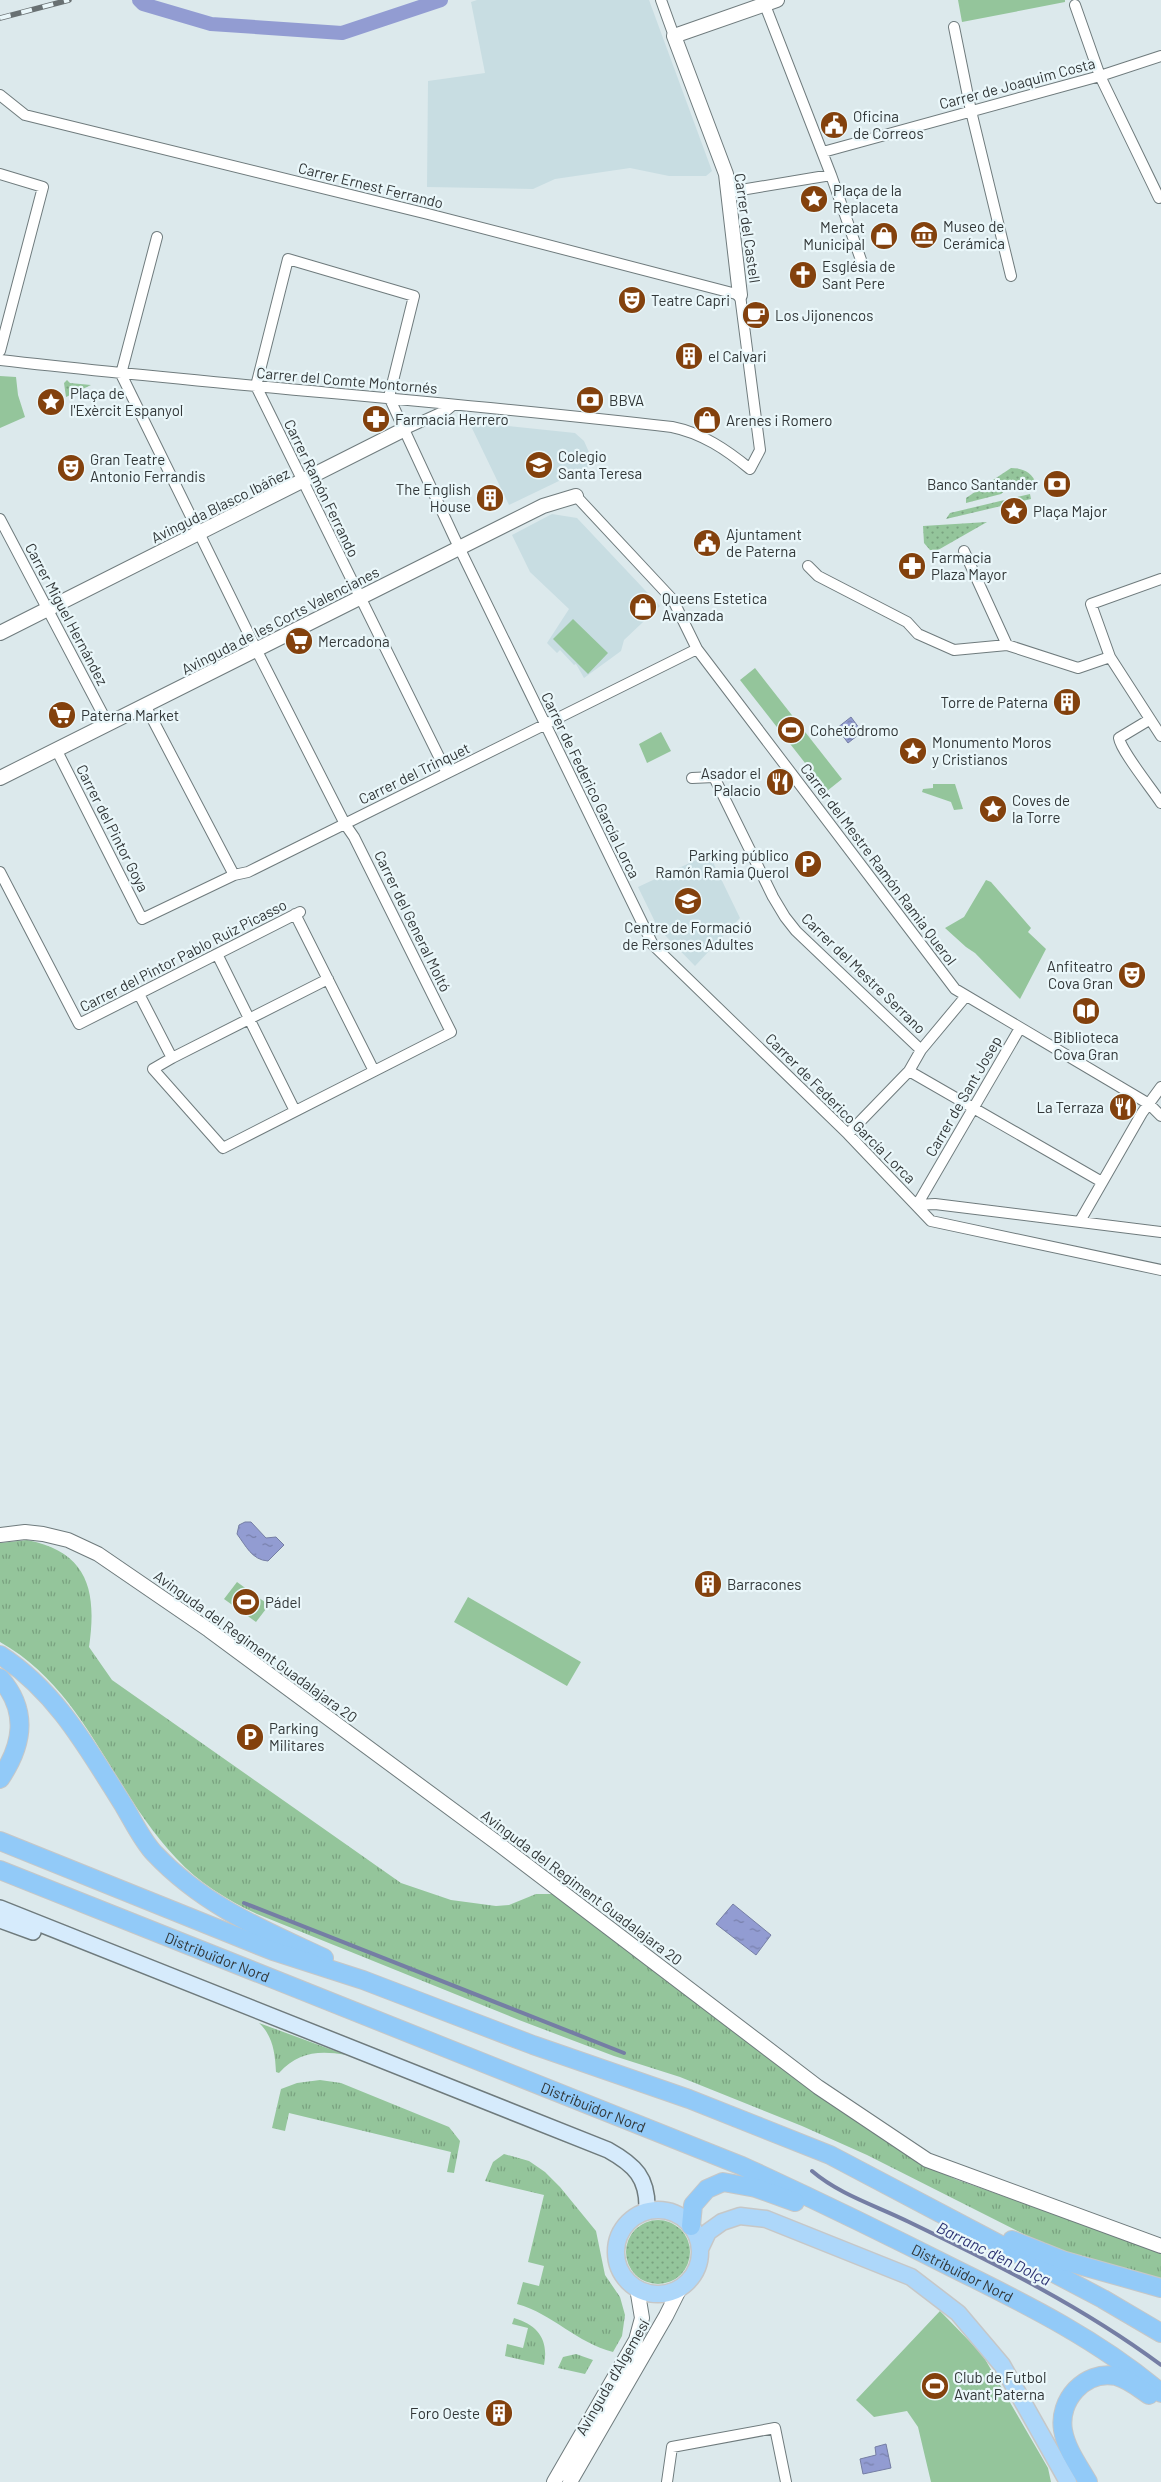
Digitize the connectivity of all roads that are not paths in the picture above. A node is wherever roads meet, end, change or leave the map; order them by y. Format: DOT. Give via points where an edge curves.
graph roads {
  1 [pos="661,0"];
  2 [pos="768,1"];
  3 [pos="1075,5"];
  4 [pos="954,26"];
  5 [pos="674,36"];
  6 [pos="1161,56"];
  7 [pos="1100,76"];
  8 [pos="0,94"];
  9 [pos="971,111"];
  10 [pos="823,152"];
  11 [pos="0,174"];
  12 [pos="831,175"];
  13 [pos="729,192"];
  14 [pos="1160,198"];
  15 [pos="157,237"];
  16 [pos="861,260"];
  17 [pos="1011,276"];
  18 [pos="740,295"];
  19 [pos="0,351"];
  20 [pos="0,360"];
  21 [pos="121,374"];
  22 [pos="256,386"];
  23 [pos="389,397"];
  24 [pos="453,405"];
  25 [pos="404,430"];
  26 [pos="750,469"];
  27 [pos="303,482"];
  28 [pos="576,496"];
  29 [pos="0,519"];
  30 [pos="200,533"];
  31 [pos="460,548"];
  32 [pos="964,550"];
  33 [pos="808,566"];
  34 [pos="1161,579"];
  35 [pos="359,598"];
  36 [pos="48,609"];
  37 [pos="0,633"];
  38 [pos="1007,645"];
  39 [pos="697,649"];
  40 [pos="256,650"];
  41 [pos="1110,657"];
  42 [pos="145,705"];
  43 [pos="1150,720"];
  44 [pos="108,724"];
  45 [pos="545,725"];
  46 [pos="1161,736"];
  47 [pos="56,749"];
  48 [pos="447,773"];
  49 [pos="0,778"];
  50 [pos="692,778"];
  51 [pos="1161,803"];
  52 [pos="345,824"];
  53 [pos="0,872"];
  54 [pos="234,875"];
  55 [pos="142,920"];
  56 [pos="217,954"];
  57 [pos="328,979"];
  58 [pos="139,994"];
  59 [pos="966,996"];
  60 [pos="249,1019"];
  61 [pos="1020,1028"];
  62 [pos="921,1050"];
  63 [pos="172,1058"];
  64 [pos="374,1071"];
  65 [pos="909,1071"];
  66 [pos="1161,1087"];
  67 [pos="1149,1104"];
  68 [pos="973,1107"];
  69 [pos="295,1111"];
  70 [pos="1161,1116"];
  71 [pos="848,1134"];
  72 [pos="1102,1182"];
  73 [pos="916,1205"];
  74 [pos="1080,1221"];
  75 [pos="1161,1232"];
  76 [pos="1161,1270"];
  77 [pos="0,1535"];
  78 [pos="0,1655"];
  79 [pos="0,1678"];
  80 [pos="0,1779"];
  81 [pos="0,1841"];
  82 [pos="0,1870"];
  83 [pos="0,1908"];
  84 [pos="0,1920"];
  85 [pos="116,1955"];
  86 [pos="364,1980"];
  87 [pos="904,2193"];
  88 [pos="829,2206"];
  89 [pos="647,2210"];
  90 [pos="691,2226"];
  91 [pos="1161,2246"];
  92 [pos="700,2249"];
  93 [pos="637,2288"];
  94 [pos="680,2288"];
  95 [pos="1161,2288"];
  96 [pos="1161,2333"];
  97 [pos="1161,2393"];
  98 [pos="1161,2400"];
  99 [pos="554,2482"];
  100 [pos="570,2482"];
  101 [pos="667,2482"];
  102 [pos="786,2482"];
  103 [pos="1068,2482"];
  104 [pos="1088,2482"];
  1 -- 5 [label="street, Carrer del Castell"];
  2 -- 5 [label="street"];
  2 -- 10 [label="street"];
  3 -- 7 [label="street"];
  4 -- 9 [label="street"];
  5 -- 13 [label="street, Carrer del Castell" via="726,174"];
  6 -- 7 [label="street, Carrer de Joaquim Costa"];
  7 -- 9 [label="street, Carrer de Joaquim Costa"];
  7 -- 14 [label="street"];
  8 -- 18 [label="street, Carrer Ernest Ferrando" via="25,114"];
  9 -- 10 [label="street, Carrer de Joaquim Costa"];
  9 -- 17 [label="street"];
  10 -- 12 [label="street"];
  11 -- 19 [label="street" via="43,187"];
  12 -- 13 [label="street"];
  12 -- 16 [label="street"];
  13 -- 18 [label="street, Carrer del Castell"];
  15 -- 21 [label="street"];
  18 -- 26 [label="street, Carrer del Castell" via="760,450"];
  20 -- 21 [label="street"];
  21 -- 22 [label="street, Carrer del Comte Montornés"];
  21 -- 30 [label="street, Carrer del General Moltó"];
  22 -- 23 [label="street, Carrer del Comte Montornés"];
  22 -- 23 [label="street" via="288,259 414,296"];
  22 -- 27 [label="street, Carrer Ramón Ferrando"];
  23 -- 24 [label="street, Carrer del Comte Montornés"];
  23 -- 25 [label="street, Carrer de Federico García Lorca"];
  24 -- 25 [label="street, Avinguda Blasco Ibáñez"];
  24 -- 26 [label="street, Carrer del Comte Montornés" via="672,427 702,436"];
  25 -- 27 [label="street, Avinguda Blasco Ibáñez"];
  25 -- 31 [label="street, Carrer de Federico García Lorca"];
  27 -- 30 [label="street, Avinguda Blasco Ibáñez"];
  27 -- 35 [label="street, Carrer Ramón Ferrando"];
  28 -- 31 [label="street, Avinguda de les Corts Valencianes" via="543,506"];
  28 -- 39 [label="street, Carrer del Mestre Ramón Ramia Querol" via="673,600"];
  29 -- 36 [label="street, Carrer Miguel Hernández"];
  30 -- 36 [label="street, Avinguda Blasco Ibáñez"];
  30 -- 40 [label="street, Carrer del General Moltó"];
  31 -- 35 [label="street, Avinguda de les Corts Valencianes"];
  31 -- 45 [label="street, Carrer de Federico García Lorca"];
  32 -- 38 [label="street"];
  33 -- 38 [label="street" via="818,576 907,622 918,634 954,650"];
  34 -- 41 [label="street" via="1091,604"];
  35 -- 40 [label="street, Avinguda de les Corts Valencianes"];
  35 -- 48 [label="street, Carrer Ramón Ferrando"];
  36 -- 37 [label="street, Avinguda Blasco Ibáñez"];
  36 -- 44 [label="street, Carrer Miguel Hernández"];
  38 -- 41 [label="street" via="1078,668"];
  39 -- 45 [label="street, Carrer del Trinquet"];
  39 -- 59 [label="street, Carrer del Mestre Ramón Ramia Querol" via="955,989"];
  40 -- 42 [label="street, Avinguda de les Corts Valencianes"];
  40 -- 52 [label="street, Carrer del General Moltó"];
  41 -- 43 [label="street"];
  42 -- 44 [label="street, Avinguda de les Corts Valencianes"];
  42 -- 54 [label="street"];
  43 -- 46 [label="street"];
  43 -- 51 [label="street" via="1119,738 1120,746"];
  44 -- 47 [label="street, Avinguda de les Corts Valencianes"];
  45 -- 48 [label="street, Carrer del Trinquet"];
  45 -- 71 [label="street, Carrer de Federico García Lorca" via="653,945"];
  47 -- 49 [label="street, Avinguda de les Corts Valencianes"];
  47 -- 55 [label="street, Carrer del Pintor Goya"];
  48 -- 52 [label="street, Carrer del Trinquet"];
  50 -- 62 [label="street, Carrer del Mestre Serrano" via="714,778 773,897 796,931"];
  52 -- 54 [label="street, Carrer del Trinquet" via="248,872"];
  52 -- 64 [label="street, Carrer del General Moltó" via="451,1032"];
  53 -- 58 [label="street, Carrer del Pintor Pablo Ruiz Picasso" via="79,1024"];
  54 -- 55 [label="street, Carrer del Trinquet"];
  56 -- 57 [label="street, Carrer del Pintor Pablo Ruiz Picasso" via="297,913"];
  56 -- 58 [label="street, Carrer del Pintor Pablo Ruiz Picasso"];
  56 -- 60 [label="street"];
  57 -- 60 [label="street"];
  57 -- 64 [label="street"];
  58 -- 63 [label="street"];
  59 -- 61 [label="street, Carrer del Mestre Ramón Ramia Querol"];
  59 -- 62 [label="street"];
  60 -- 63 [label="street"];
  60 -- 69 [label="street"];
  61 -- 67 [label="street, Carrer del Mestre Ramón Ramia Querol"];
  61 -- 68 [label="street, Carrer de Sant Josep"];
  62 -- 65 [label="street"];
  63 -- 69 [label="street" via="153,1069 222,1148"];
  64 -- 69 [label="street"];
  65 -- 68 [label="street"];
  65 -- 71 [label="street"];
  66 -- 67 [label="street"];
  67 -- 70 [label="street, Carrer del Mestre Ramón Ramia Querol"];
  67 -- 72 [label="street"];
  68 -- 72 [label="street"];
  68 -- 73 [label="street, Carrer de Sant Josep"];
  71 -- 73 [label="street, Carrer de Federico García Lorca"];
  72 -- 74 [label="street"];
  73 -- 74 [label="street, Carrer de Federico García Lorca" via="935,1204"];
  73 -- 76 [label="street, Carrer de Federico García Lorca" via="931,1221"];
  74 -- 75 [label="street, Carrer de Federico García Lorca"];
  77 -- 91 [label="street, Avinguda del Regiment Guadalajara 20" via="25,1532 68,1540 114,1565 209,1630 492,1839 818,2087 927,2160"];
  78 -- 86 [label="highway" via="19,1667 48,1694 71,1722 153,1852 190,1887 236,1918 333,1962"];
  79 -- 80 [label="highway" via="20,1711 20,1743"];
  81 -- 86 [label="highway, Distribuïdor Nord" via="264,1947"];
  82 -- 88 [label="highway, Distribuïdor Nord" via="723,2159"];
  83 -- 85 [label="main road"];
  84 -- 85 [label="main road" via="62,1942"];
  85 -- 89 [label="main road" via="608,2150 627,2162 640,2176 647,2194"];
  86 -- 87 [label="highway, Distribuïdor Nord" via="754,2124 830,2156"];
  87 -- 95 [label="highway" via="933,2200 1010,2239 1065,2261"];
  87 -- 96 [label="highway, Distribuïdor Nord"];
  88 -- 90 [label="highway" via="799,2204 756,2188 723,2182 706,2190 693,2205"];
  88 -- 97 [label="highway, Distribuïdor Nord" via="1008,2295 1072,2331 1132,2368"];
  89 -- 90 [label="main road" via="672,2212"];
  89 -- 93 [label="main road" via="626,2223 616,2245 620,2270 626,2280"];
  90 -- 92 [label="main road"];
  92 -- 94 [label="main road" via="695,2271"];
  92 -- 103 [label="main road" via="708,2232 722,2222 740,2216 766,2219 911,2278 958,2313 1002,2365"];
  93 -- 94 [label="main road" via="658,2294"];
  93 -- 99 [label="street, Avinguda d'Algemesí" via="642,2318 636,2340"];
  94 -- 100 [label="street, Avinguda d'Algemesí"];
  98 -- 104 [label="highway" via="1115,2376 1097,2377 1074,2391 1066,2401 1063,2428 1066,2442"];
  101 -- 102 [label="street" via="672,2447 775,2428"];
}
